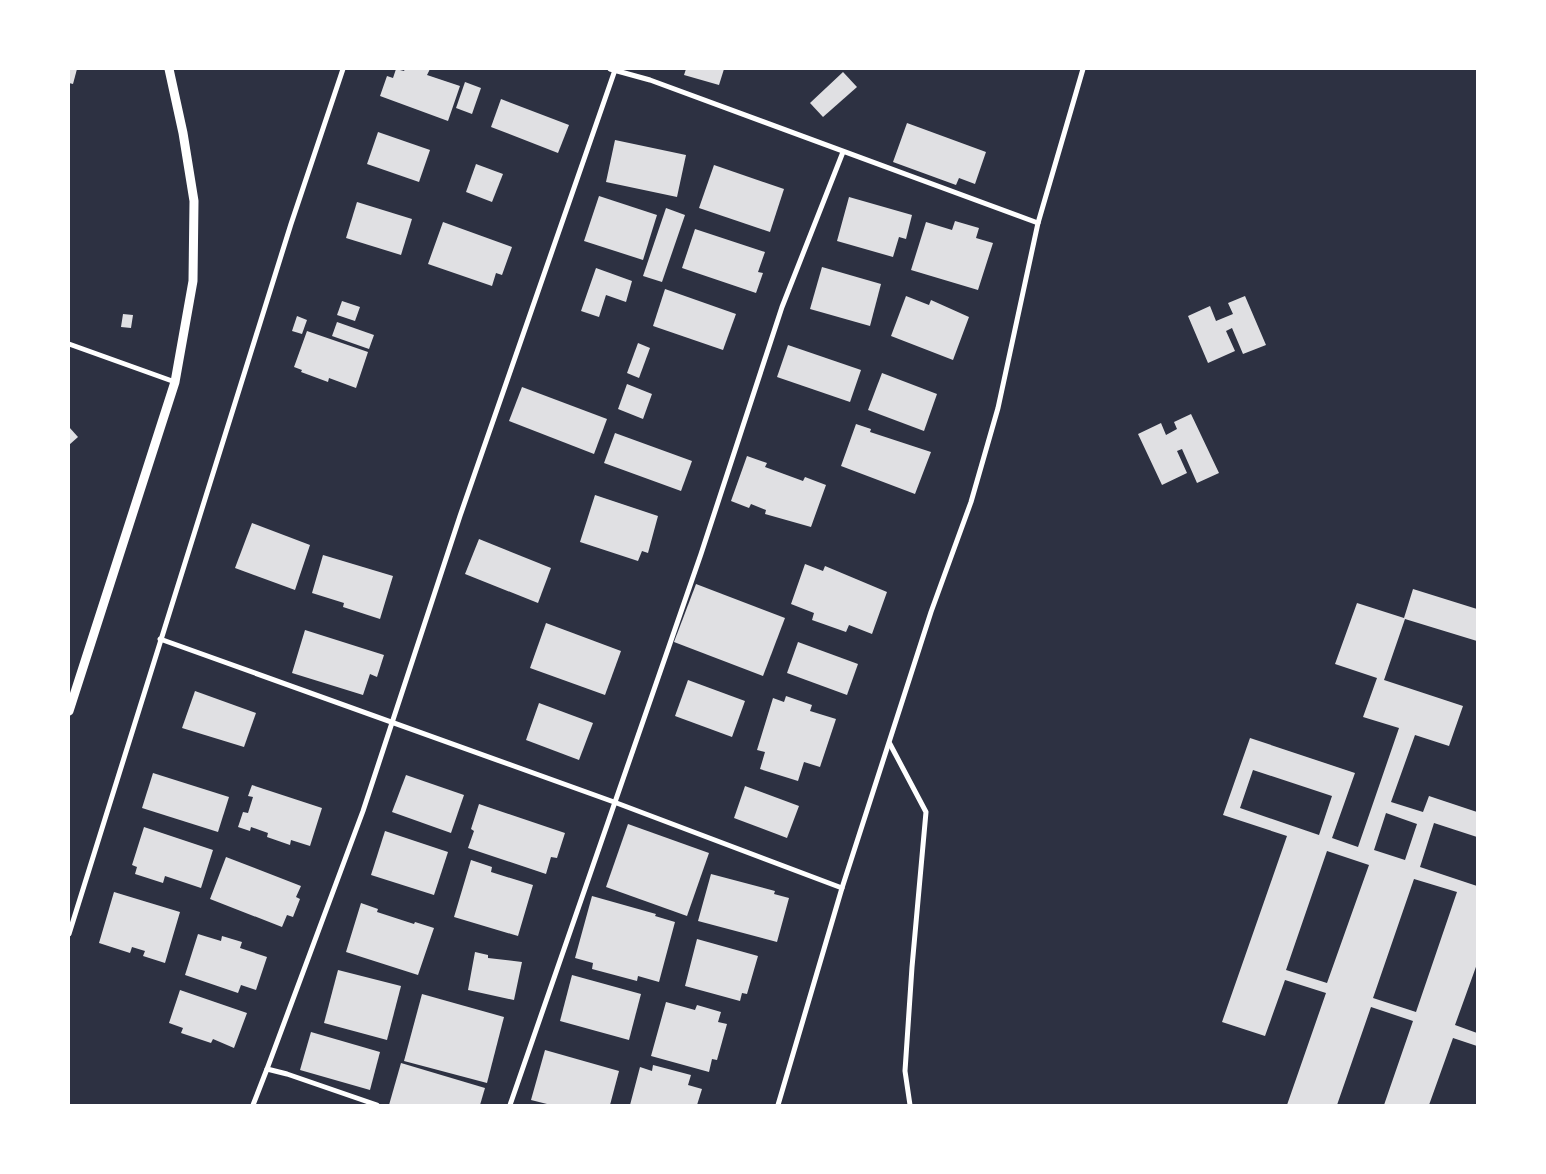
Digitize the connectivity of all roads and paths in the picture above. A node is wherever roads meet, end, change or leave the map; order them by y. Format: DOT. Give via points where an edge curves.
graph roads {
  1 [pos="169,69"];
  2 [pos="343,69"];
  3 [pos="1083,69"];
  4 [pos="612,70"];
  5 [pos="843,152"];
  6 [pos="1038,223"];
  7 [pos="69,344"];
  8 [pos="176,382"];
  9 [pos="160,639"];
  10 [pos="69,711"];
  11 [pos="392,724"];
  12 [pos="890,744"];
  13 [pos="614,802"];
  14 [pos="842,888"];
  15 [pos="69,934"];
  16 [pos="266,1069"];
  17 [pos="253,1105"];
  18 [pos="377,1105"];
  19 [pos="510,1105"];
  20 [pos="778,1105"];
  21 [pos="910,1105"];
  1 -- 8 [label="street" via="194,201 193,281"];
  2 -- 9 [label="street"];
  3 -- 6 [label="street"];
  4 -- 5 [label="street" via="650,80"];
  4 -- 11 [label="street"];
  5 -- 6 [label="street"];
  5 -- 13 [label="street" via="782,307 701,554"];
  6 -- 12 [label="street" via="998,408"];
  7 -- 8 [label="street"];
  8 -- 10 [label="street"];
  9 -- 11 [label="street"];
  9 -- 15 [label="street"];
  11 -- 13 [label="street"];
  11 -- 16 [label="street" via="363,811"];
  12 -- 14 [label="street"];
  12 -- 21 [label="street" via="926,812 905,1072"];
  13 -- 14 [label="street"];
  13 -- 19 [label="street"];
  14 -- 20 [label="street"];
  16 -- 17 [label="street"];
  16 -- 18 [label="street"];
}
